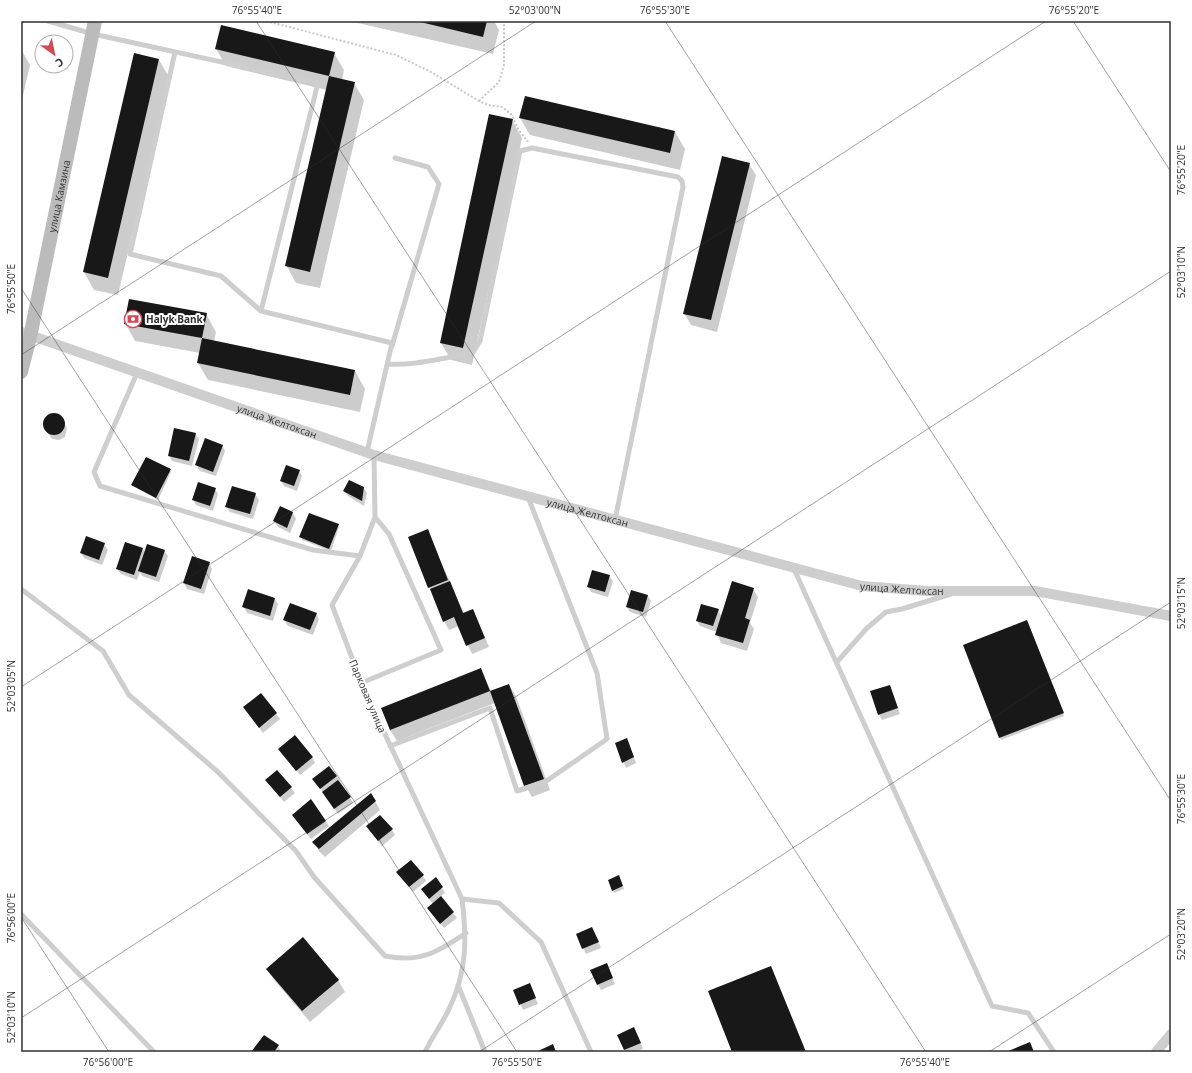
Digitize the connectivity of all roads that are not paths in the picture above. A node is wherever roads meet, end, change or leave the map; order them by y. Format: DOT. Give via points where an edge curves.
graph roads {
  1 [pos="48,21"];
  2 [pos="94,28"];
  3 [pos="175,52"];
  4 [pos="395,158"];
  5 [pos="262,311"];
  6 [pos="26,335"];
  7 [pos="390,354"];
  8 [pos="388,364"];
  9 [pos="21,372"];
  10 [pos="137,374"];
  11 [pos="371,453"];
  12 [pos="528,497"];
  13 [pos="375,517"];
  14 [pos="615,520"];
  15 [pos="360,556"];
  16 [pos="794,568"];
  17 [pos="21,589"];
  18 [pos="963,591"];
  19 [pos="1171,616"];
  20 [pos="837,662"];
  21 [pos="361,683"];
  22 [pos="390,746"];
  23 [pos="462,898"];
  24 [pos="21,914"];
  25 [pos="466,933"];
  26 [pos="458,985"];
  27 [pos="1171,1034"];
  28 [pos="154,1052"];
  29 [pos="425,1052"];
  30 [pos="485,1052"];
  31 [pos="591,1052"];
  32 [pos="1054,1052"];
  33 [pos="1156,1052"];
  1 -- 2 [label="lane"];
  2 -- 3 [label="lane"];
  2 -- 6 [label="street, улица Камзина"];
  3 -- 5 [label="lane" via="130,254 221,276"];
  3 -- 5 [label="lane" via="318,83"];
  4 -- 7 [label="lane, Парковая улица" via="428,167 439,184"];
  5 -- 7 [label="lane" via="392,343"];
  6 -- 9 [label="street, улица Камзина"];
  6 -- 10 [label="street, улица Желтоксан"];
  7 -- 8 [label="lane, Парковая улица"];
  8 -- 11 [label="lane, Парковая улица"];
  8 -- 14 [label="lane" via="439,360 472,354 480,341 520,150 532,148 674,176 682,182 683,187"];
  10 -- 11 [label="street, улица Желтоксан"];
  10 -- 15 [label="lane" via="94,472 100,486 313,550"];
  11 -- 12 [label="street, улица Желтоксан"];
  11 -- 13 [label="lane, Парковая улица"];
  12 -- 14 [label="street, улица Желтоксан"];
  12 -- 22 [label="lane" via="597,673 608,739 545,782 517,791 490,708"];
  13 -- 15 [label="lane, Парковая улица"];
  13 -- 21 [label="lane" via="389,534 440,650"];
  14 -- 16 [label="street, улица Желтоксан"];
  15 -- 21 [label="lane, Парковая улица" via="332,605"];
  16 -- 18 [label="street, улица Желтоксан" via="862,586"];
  16 -- 20 [label="lane"];
  17 -- 25 [label="lane" via="102,651 129,695 218,772 296,852 314,877 385,956 402,960 421,958 441,950"];
  18 -- 19 [label="street, улица Желтоксан" via="1035,591"];
  18 -- 20 [label="lane" via="886,612 867,628"];
  20 -- 32 [label="lane" via="992,1006 1028,1013"];
  21 -- 22 [label="lane, Парковая улица"];
  22 -- 23 [label="lane, Парковая улица"];
  23 -- 25 [label="lane, Парковая улица"];
  23 -- 31 [label="lane" via="499,902 541,942"];
  24 -- 28 [label="lane"];
  25 -- 26 [label="lane, Парковая улица" via="462,976"];
  26 -- 29 [label="lane, Парковая улица" via="449,1009"];
  26 -- 30 [label="lane"];
  27 -- 33 [label="street"];
}
